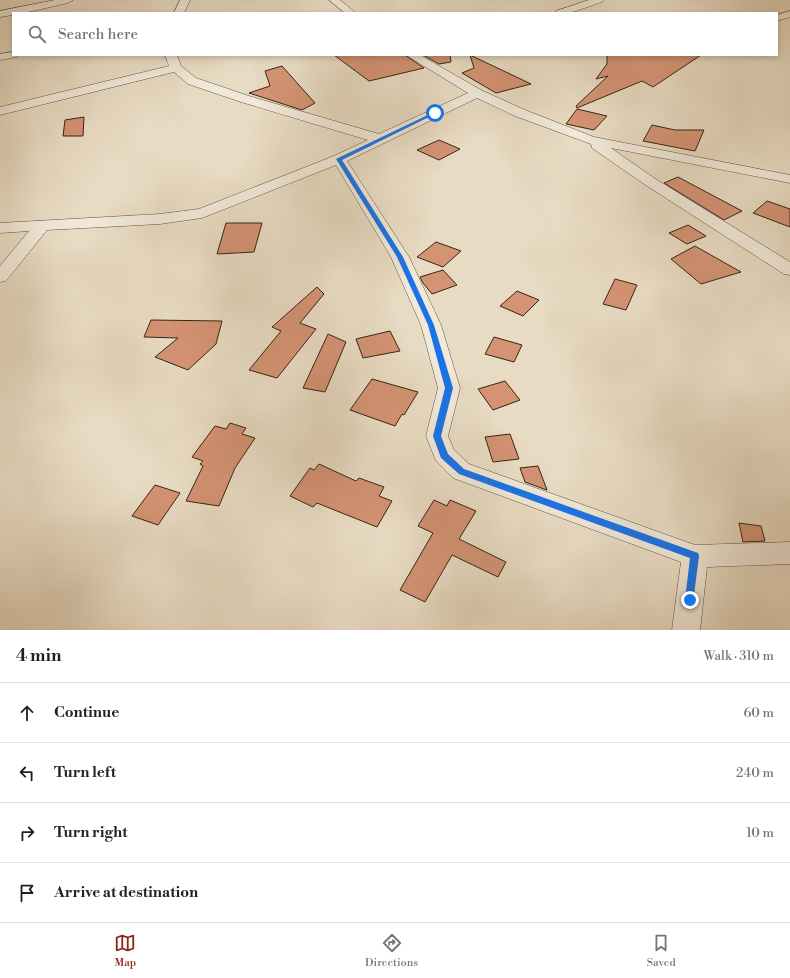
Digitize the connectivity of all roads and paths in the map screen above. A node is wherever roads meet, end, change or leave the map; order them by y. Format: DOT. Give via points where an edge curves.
graph roads {
  1 [pos="68,0"];
  2 [pos="185,0"];
  3 [pos="334,0"];
  4 [pos="599,0"];
  5 [pos="12,12"];
  6 [pos="13,12"];
  7 [pos="180,12"];
  8 [pos="350,12"];
  9 [pos="563,12"];
  10 [pos="0,14"];
  11 [pos="790,14"];
  12 [pos="778,18"];
  13 [pos="12,55"];
  14 [pos="170,56"];
  15 [pos="414,56"];
  16 [pos="0,57"];
  17 [pos="176,68"];
  18 [pos="477,93"];
  19 [pos="0,111"];
  20 [pos="380,139"];
  21 [pos="591,140"];
  22 [pos="339,159"];
  23 [pos="790,179"];
  24 [pos="42,225"];
  25 [pos="0,228"];
  26 [pos="790,270"];
  27 [pos="0,277"];
  28 [pos="790,552"];
  29 [pos="695,556"];
  30 [pos="686,630"];
  1 -- 6 [label="street"];
  2 -- 7 [label="street"];
  3 -- 8 [label="street"];
  4 -- 9 [label="street"];
  5 -- 10 [label="street"];
  11 -- 12 [label="street"];
  13 -- 16 [label="street"];
  14 -- 17 [label="street"];
  15 -- 18 [label="street"];
  17 -- 19 [label="street"];
  17 -- 20 [label="street" via="192,81 212,89"];
  18 -- 20 [label="street"];
  18 -- 21 [label="street" via="520,113"];
  20 -- 22 [label="street"];
  21 -- 23 [label="street"];
  21 -- 26 [label="street" via="650,181"];
  22 -- 24 [label="street" via="202,213 160,219"];
  22 -- 29 [label="street" via="400,257 431,325 449,388 437,436 444,455 462,471"];
  24 -- 25 [label="street"];
  24 -- 27 [label="street"];
  28 -- 29 [label="street"];
  29 -- 30 [label="street"];
}
